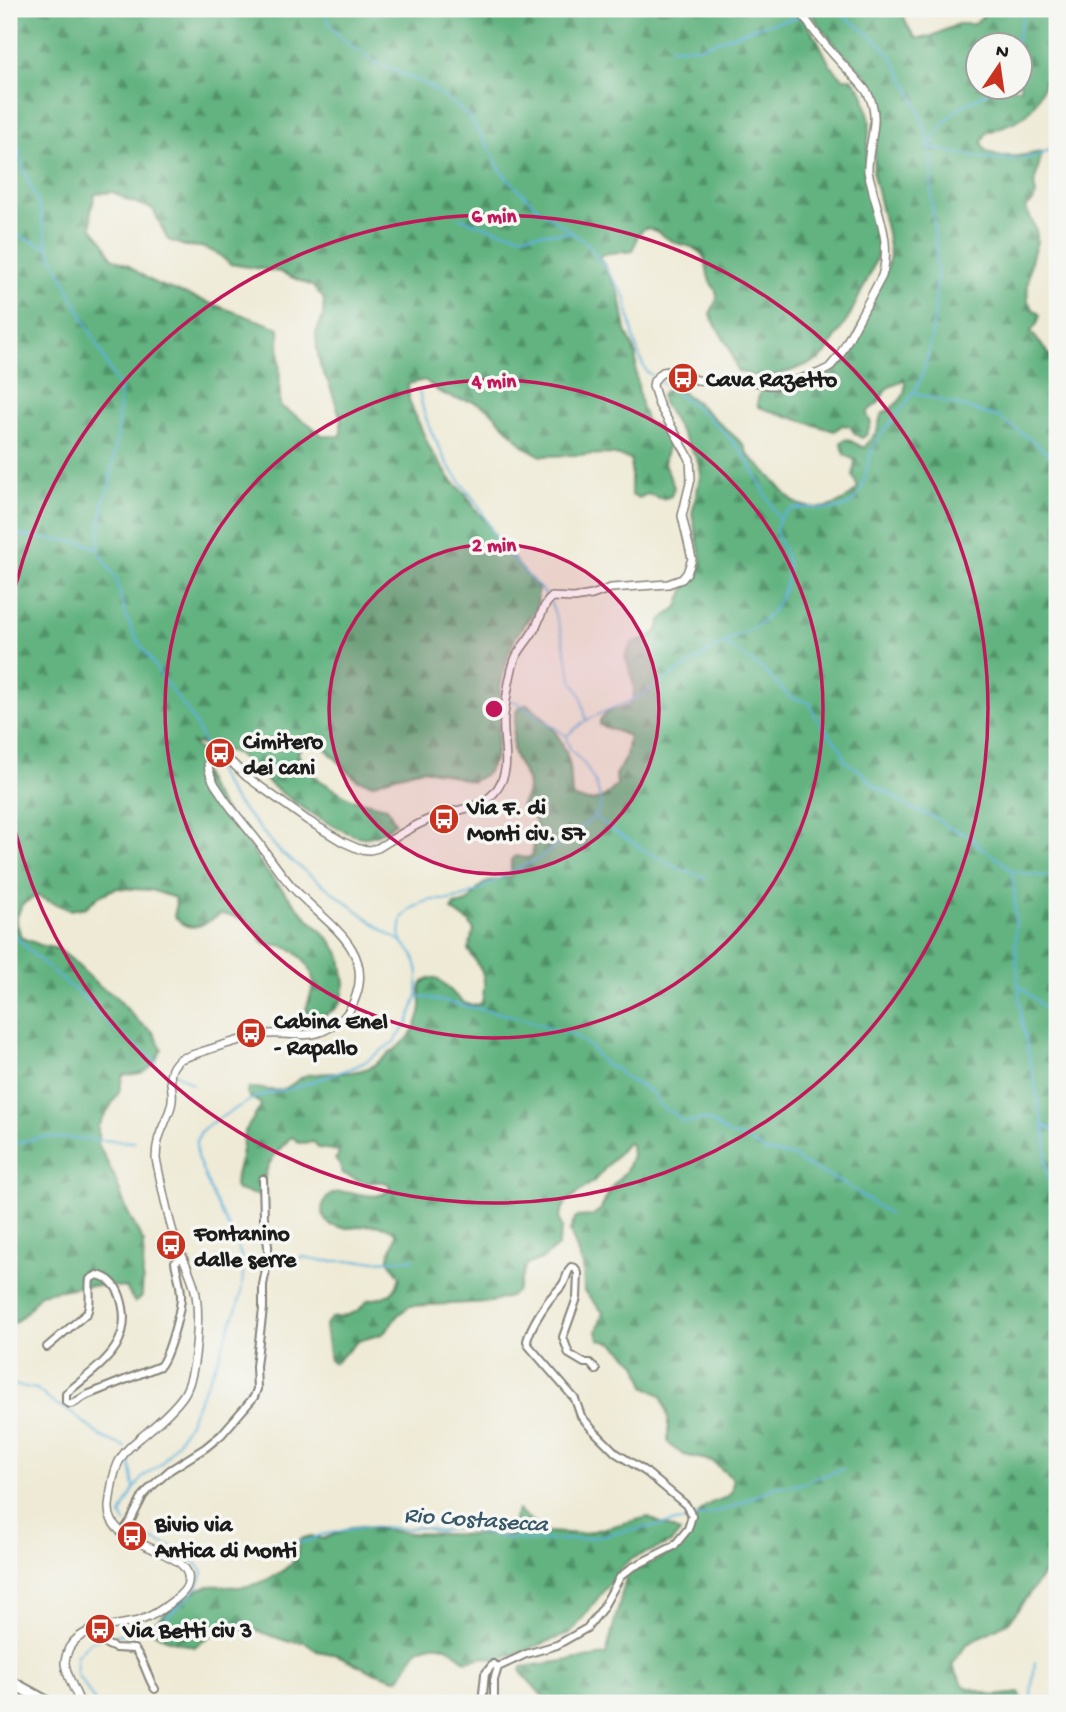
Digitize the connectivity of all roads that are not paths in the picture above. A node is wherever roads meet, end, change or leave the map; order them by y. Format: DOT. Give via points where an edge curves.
graph roads {
  1 [pos="799,9"];
  2 [pos="1057,63"];
  3 [pos="1054,74"];
  4 [pos="263,1179"];
  5 [pos="183,1257"];
  6 [pos="47,1347"];
  7 [pos="596,1370"];
  8 [pos="123,1530"];
  9 [pos="93,1632"];
  10 [pos="499,1667"];
  11 [pos="13,1683"];
  12 [pos="155,1689"];
  13 [pos="49,1703"];
  14 [pos="80,1703"];
  15 [pos="482,1703"];
  16 [pos="494,1703"];
  1 -- 5 [label="street" via="874,109 868,171 887,255 882,276 829,368 780,385 697,380 669,372 654,381 659,405 690,459 691,479 681,516 692,559 687,573 675,582 547,601 513,665 503,728 507,767 496,791 481,803 431,818 378,848 359,849 343,842 228,759 219,757 208,763 221,794 297,892 347,941 361,975 348,1013 321,1032 250,1037 174,1063 170,1072 172,1105 158,1136 156,1159"];
  2 -- 3 [label="street"];
  4 -- 8 [label="street" via="268,1259 254,1397 221,1436 151,1487"];
  5 -- 6 [label="street" via="175,1262 181,1298 168,1352 160,1366 74,1403 66,1402 66,1394 116,1348 122,1335 119,1294 110,1281 97,1275 90,1279 86,1313"];
  5 -- 8 [label="street" via="197,1307 192,1379 160,1422 121,1457 109,1508 112,1520"];
  7 -- 10 [label="street" via="569,1354 563,1337 577,1298 578,1273 571,1267 527,1341 575,1399 592,1429 616,1453 686,1505 691,1522 674,1546 620,1577 587,1628"];
  8 -- 9 [label="street" via="136,1542 179,1561 187,1572 187,1585 161,1611"];
  9 -- 12 [label="street" via="115,1648 134,1649"];
  9 -- 14 [label="street" via="77,1638 66,1657"];
  10 -- 15 [label="street" via="491,1665 485,1674"];
  10 -- 16 [label="street"];
  11 -- 13 [label="highway"];
}
